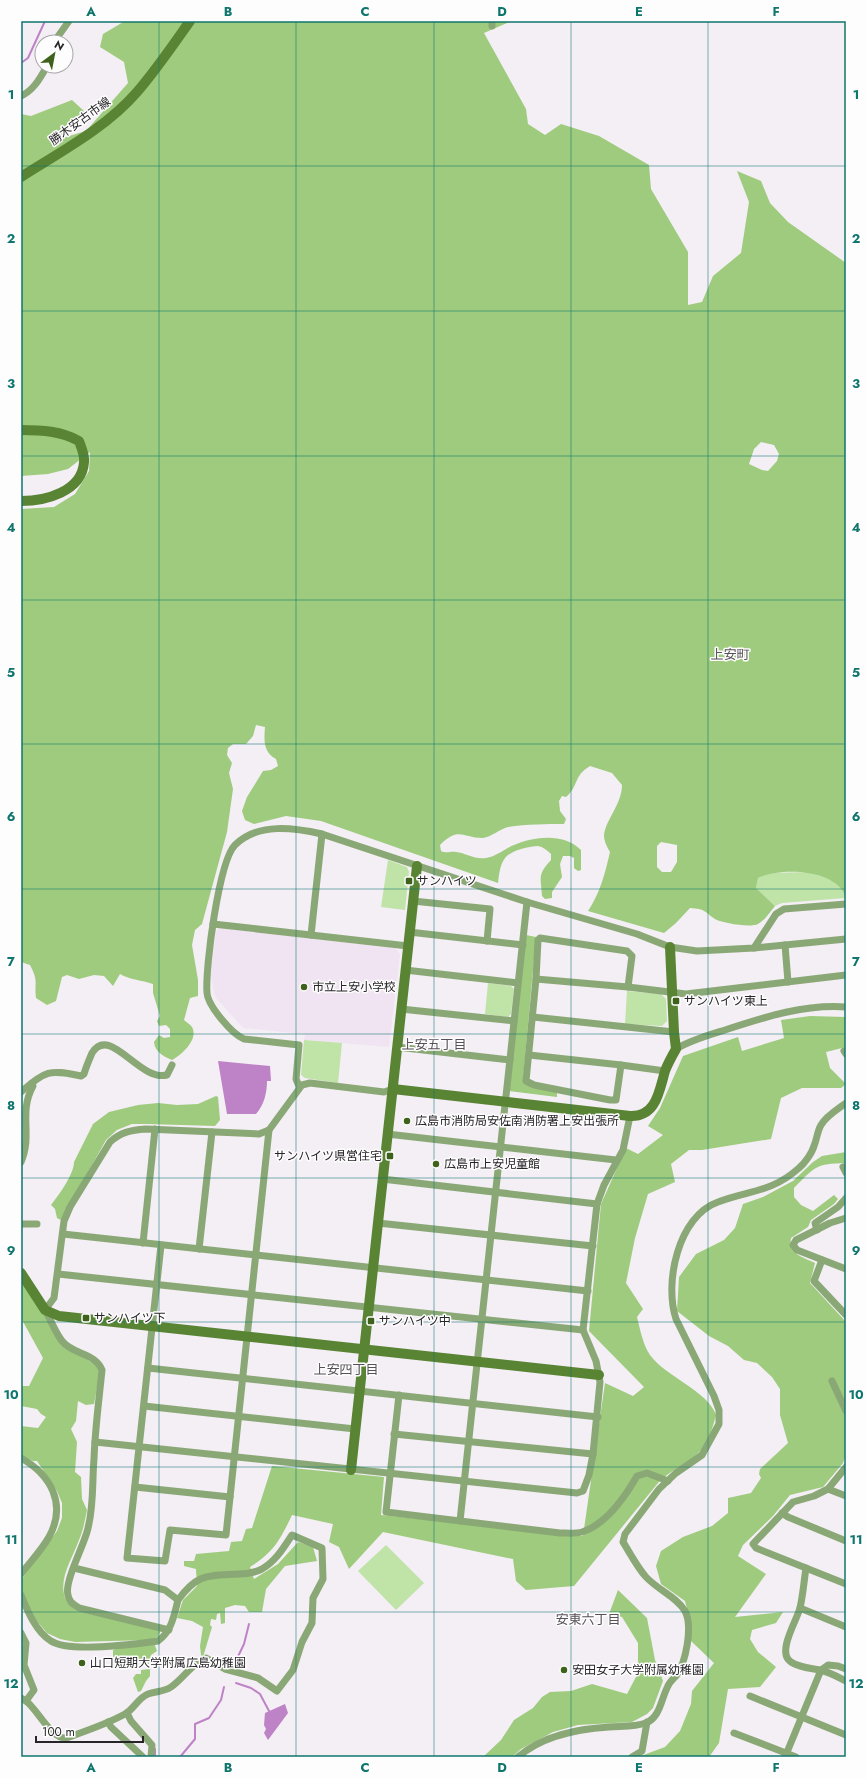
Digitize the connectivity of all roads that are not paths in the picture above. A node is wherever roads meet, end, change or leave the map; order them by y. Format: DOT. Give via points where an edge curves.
graph roads {
  1 [pos="69,21"];
  2 [pos="190,21"];
  3 [pos="60,34"];
  4 [pos="42,74"];
  5 [pos="21,96"];
  6 [pos="21,177"];
  7 [pos="21,430"];
  8 [pos="21,501"];
  9 [pos="322,834"];
  10 [pos="417,866"];
  11 [pos="413,901"];
  12 [pos="527,902"];
  13 [pos="846,904"];
  14 [pos="213,924"];
  15 [pos="409,932"];
  16 [pos="311,935"];
  17 [pos="846,939"];
  18 [pos="487,941"];
  19 [pos="522,945"];
  20 [pos="785,945"];
  21 [pos="408,946"];
  22 [pos="670,947"];
  23 [pos="754,948"];
  24 [pos="405,970"];
  25 [pos="846,975"];
  26 [pos="536,979"];
  27 [pos="788,982"];
  28 [pos="518,983"];
  29 [pos="628,987"];
  30 [pos="672,992"];
  31 [pos="846,1007"];
  32 [pos="401,1009"];
  33 [pos="533,1017"];
  34 [pos="514,1021"];
  35 [pos="674,1032"];
  36 [pos="397,1047"];
  37 [pos="676,1049"];
  38 [pos="529,1055"];
  39 [pos="510,1060"];
  40 [pos="172,1065"];
  41 [pos="620,1065"];
  42 [pos="665,1071"];
  43 [pos="32,1083"];
  44 [pos="299,1086"];
  45 [pos="393,1089"];
  46 [pos="21,1092"];
  47 [pos="505,1102"];
  48 [pos="846,1103"];
  49 [pos="630,1116"];
  50 [pos="155,1129"];
  51 [pos="269,1130"];
  52 [pos="212,1132"];
  53 [pos="388,1134"];
  54 [pos="500,1147"];
  55 [pos="616,1160"];
  56 [pos="21,1162"];
  57 [pos="382,1179"];
  58 [pos="495,1192"];
  59 [pos="846,1198"];
  60 [pos="598,1204"];
  61 [pos="845,1220"];
  62 [pos="378,1222"];
  63 [pos="21,1224"];
  64 [pos="37,1224"];
  65 [pos="817,1230"];
  66 [pos="63,1234"];
  67 [pos="491,1235"];
  68 [pos="143,1243"];
  69 [pos="162,1245"];
  70 [pos="593,1246"];
  71 [pos="199,1249"];
  72 [pos="256,1255"];
  73 [pos="822,1260"];
  74 [pos="372,1267"];
  75 [pos="846,1269"];
  76 [pos="21,1273"];
  77 [pos="58,1274"];
  78 [pos="486,1280"];
  79 [pos="157,1285"];
  80 [pos="588,1291"];
  81 [pos="252,1295"];
  82 [pos="368,1307"];
  83 [pos="45,1310"];
  84 [pos="846,1315"];
  85 [pos="482,1320"];
  86 [pos="153,1327"];
  87 [pos="584,1330"];
  88 [pos="248,1337"];
  89 [pos="364,1349"];
  90 [pos="477,1361"];
  91 [pos="148,1368"];
  92 [pos="599,1375"];
  93 [pos="244,1378"];
  94 [pos="832,1381"];
  95 [pos="359,1391"];
  96 [pos="399,1395"];
  97 [pos="473,1403"];
  98 [pos="144,1406"];
  99 [pos="846,1411"];
  100 [pos="239,1416"];
  101 [pos="598,1417"];
  102 [pos="355,1429"];
  103 [pos="394,1434"];
  104 [pos="95,1442"];
  105 [pos="469,1442"];
  106 [pos="139,1447"];
  107 [pos="593,1454"];
  108 [pos="235,1457"];
  109 [pos="21,1458"];
  110 [pos="846,1467"];
  111 [pos="350,1470"];
  112 [pos="390,1474"];
  113 [pos="465,1481"];
  114 [pos="668,1481"];
  115 [pos="135,1487"];
  116 [pos="828,1489"];
  117 [pos="846,1496"];
  118 [pos="230,1497"];
  119 [pos="782,1513"];
  120 [pos="460,1521"];
  121 [pos="846,1541"];
  122 [pos="74,1568"];
  123 [pos="806,1568"];
  124 [pos="21,1574"];
  125 [pos="846,1584"];
  126 [pos="21,1595"];
  127 [pos="178,1600"];
  128 [pos="800,1608"];
  129 [pos="846,1627"];
  130 [pos="169,1630"];
  131 [pos="21,1633"];
  132 [pos="846,1669"];
  133 [pos="821,1670"];
  134 [pos="846,1680"];
  135 [pos="750,1696"];
  136 [pos="24,1699"];
  137 [pos="127,1713"];
  138 [pos="802,1717"];
  139 [pos="108,1722"];
  140 [pos="647,1722"];
  141 [pos="734,1733"];
  142 [pos="846,1735"];
  143 [pos="786,1755"];
  144 [pos="143,1757"];
  145 [pos="151,1757"];
  146 [pos="518,1757"];
  147 [pos="632,1757"];
  148 [pos="796,1757"];
  1 -- 3 [label="street"];
  2 -- 6 [label="street, 勝木安古市線" via="136,93 116,112 94,130"];
  4 -- 5 [label="street" via="35,86"];
  7 -- 8 [label="street" via="67,434 79,441 84,461 82,472 65,490 37,501"];
  9 -- 10 [label="street"];
  9 -- 14 [label="street" via="299,829 264,830 246,837 235,845 227,861 215,904"];
  9 -- 16 [label="street"];
  10 -- 11 [label="street"];
  10 -- 12 [label="street"];
  11 -- 15 [label="street"];
  11 -- 18 [label="street" via="490,909"];
  12 -- 19 [label="street"];
  12 -- 22 [label="street" via="637,934"];
  13 -- 23 [label="street" via="784,909 776,914"];
  14 -- 16 [label="street"];
  14 -- 44 [label="street" via="208,965 207,994 210,1004 236,1036 300,1045 296,1079"];
  15 -- 18 [label="street"];
  15 -- 21 [label="street"];
  16 -- 21 [label="street"];
  17 -- 20 [label="street"];
  18 -- 19 [label="street"];
  19 -- 28 [label="street"];
  20 -- 23 [label="street"];
  20 -- 27 [label="street"];
  21 -- 24 [label="street"];
  22 -- 23 [label="street" via="697,951"];
  22 -- 30 [label="street"];
  24 -- 28 [label="street"];
  24 -- 32 [label="street"];
  25 -- 27 [label="street"];
  26 -- 29 [label="street"];
  26 -- 29 [label="street" via="540,938 627,951 632,956"];
  26 -- 33 [label="street"];
  27 -- 30 [label="street" via="686,994"];
  28 -- 34 [label="street"];
  29 -- 30 [label="street"];
  30 -- 35 [label="street"];
  31 -- 37 [label="street" via="818,1007 769,1016 692,1041"];
  32 -- 34 [label="street"];
  32 -- 36 [label="street"];
  33 -- 35 [label="street"];
  33 -- 38 [label="street"];
  34 -- 39 [label="street"];
  35 -- 37 [label="street"];
  36 -- 39 [label="street"];
  36 -- 45 [label="street"];
  37 -- 42 [label="street"];
  38 -- 41 [label="street"];
  38 -- 41 [label="street" via="526,1080 534,1085 610,1100 616,1100"];
  39 -- 47 [label="street"];
  40 -- 43 [label="street" via="167,1075 155,1074 137,1066 119,1050 107,1045 98,1047 93,1052 81,1076 61,1072 46,1073"];
  41 -- 42 [label="street"];
  42 -- 49 [label="street" via="655,1104 648,1111"];
  43 -- 46 [label="street"];
  43 -- 56 [label="street" via="26,1102 26,1150"];
  44 -- 45 [label="street" via="310,1083 384,1092"];
  44 -- 51 [label="street"];
  45 -- 47 [label="street"];
  45 -- 53 [label="street"];
  47 -- 49 [label="street"];
  47 -- 54 [label="street"];
  48 -- 114 [label="street" via="821,1125 814,1147 799,1168 765,1190 710,1205 700,1214 684,1237 674,1268 672,1307 714,1396 720,1417 719,1424 702,1455"];
  49 -- 55 [label="street" via="623,1150"];
  50 -- 52 [label="street"];
  50 -- 66 [label="street" via="130,1130 110,1142 70,1207 64,1222"];
  50 -- 68 [label="street"];
  51 -- 52 [label="street" via="259,1134"];
  51 -- 72 [label="street"];
  52 -- 71 [label="street"];
  53 -- 54 [label="street"];
  53 -- 57 [label="street"];
  54 -- 55 [label="street"];
  54 -- 58 [label="street"];
  55 -- 60 [label="street"];
  57 -- 58 [label="street"];
  57 -- 62 [label="street"];
  58 -- 60 [label="street"];
  58 -- 67 [label="street"];
  59 -- 65 [label="street" via="815,1223"];
  60 -- 70 [label="street"];
  61 -- 65 [label="street" via="830,1223"];
  62 -- 67 [label="street"];
  62 -- 74 [label="street"];
  63 -- 64 [label="street"];
  65 -- 73 [label="street" via="796,1240 793,1245 797,1250"];
  66 -- 68 [label="street"];
  66 -- 77 [label="street"];
  67 -- 70 [label="street"];
  67 -- 78 [label="street"];
  68 -- 69 [label="street"];
  69 -- 71 [label="street"];
  69 -- 79 [label="street"];
  70 -- 80 [label="street"];
  71 -- 72 [label="street"];
  72 -- 74 [label="street"];
  72 -- 81 [label="street"];
  73 -- 75 [label="street"];
  73 -- 84 [label="street" via="814,1281"];
  74 -- 78 [label="street"];
  74 -- 82 [label="street"];
  76 -- 83 [label="street"];
  77 -- 79 [label="street"];
  77 -- 83 [label="street" via="54,1298"];
  78 -- 80 [label="street"];
  78 -- 85 [label="street"];
  79 -- 81 [label="street"];
  79 -- 86 [label="street"];
  80 -- 87 [label="street"];
  81 -- 82 [label="street"];
  81 -- 88 [label="street"];
  82 -- 85 [label="street"];
  82 -- 89 [label="street"];
  83 -- 86 [label="street" via="59,1316"];
  83 -- 104 [label="street" via="62,1341 100,1364 102,1370"];
  85 -- 87 [label="street"];
  85 -- 90 [label="street"];
  86 -- 88 [label="street"];
  86 -- 91 [label="street"];
  87 -- 92 [label="street"];
  88 -- 89 [label="street"];
  88 -- 93 [label="street"];
  89 -- 90 [label="street"];
  89 -- 95 [label="street"];
  90 -- 92 [label="street"];
  90 -- 97 [label="street"];
  91 -- 93 [label="street"];
  91 -- 98 [label="street"];
  92 -- 101 [label="street"];
  93 -- 95 [label="street"];
  93 -- 100 [label="street"];
  94 -- 99 [label="street"];
  95 -- 96 [label="street"];
  95 -- 102 [label="street"];
  96 -- 97 [label="street"];
  96 -- 103 [label="street"];
  97 -- 101 [label="street"];
  97 -- 105 [label="street"];
  98 -- 100 [label="street"];
  98 -- 106 [label="street"];
  100 -- 102 [label="street"];
  100 -- 108 [label="street"];
  101 -- 107 [label="street"];
  102 -- 111 [label="street"];
  103 -- 105 [label="street"];
  103 -- 112 [label="street"];
  104 -- 106 [label="street"];
  104 -- 122 [label="street" via="92,1483 94,1497 88,1529"];
  105 -- 107 [label="street"];
  105 -- 113 [label="street"];
  106 -- 108 [label="street"];
  106 -- 115 [label="street"];
  107 -- 113 [label="street" via="583,1491 577,1493"];
  108 -- 111 [label="street"];
  108 -- 118 [label="street"];
  109 -- 124 [label="street" via="39,1470 49,1484 56,1501 57,1518 49,1537"];
  110 -- 116 [label="street"];
  111 -- 112 [label="street"];
  112 -- 113 [label="street"];
  112 -- 120 [label="street" via="386,1512"];
  113 -- 120 [label="street"];
  114 -- 120 [label="street" via="647,1473 637,1476 627,1494 608,1516 582,1532 560,1533"];
  114 -- 140 [label="street" via="625,1534 623,1542 647,1578 677,1602 687,1617 685,1657 676,1676 667,1687 658,1712"];
  115 -- 118 [label="street"];
  115 -- 118 [label="street" via="127,1558 165,1561 170,1530 226,1535"];
  116 -- 117 [label="street"];
  116 -- 119 [label="street" via="793,1502"];
  119 -- 121 [label="street"];
  119 -- 123 [label="street" via="753,1544 756,1548"];
  122 -- 127 [label="street" via="165,1590"];
  122 -- 130 [label="street" via="67,1593 70,1602 79,1608"];
  123 -- 125 [label="street"];
  123 -- 128 [label="street"];
  126 -- 130 [label="street" via="33,1621 43,1635 51,1642 62,1646 108,1646 158,1641"];
  127 -- 130 [label="street"];
  127 -- 137 [label="street" via="188,1587 205,1576 252,1573 263,1568 279,1555 292,1534 322,1548 323,1580 314,1598 312,1623 302,1642 293,1670 277,1691 258,1678 225,1669 206,1658 197,1661 164,1692 148,1694"];
  128 -- 129 [label="street"];
  128 -- 133 [label="street" via="786,1643 786,1656 789,1661 807,1669"];
  131 -- 136 [label="street" via="26,1643 24,1665 34,1690"];
  132 -- 133 [label="street" via="828,1665"];
  133 -- 134 [label="street"];
  133 -- 138 [label="street"];
  135 -- 138 [label="street"];
  136 -- 139 [label="street" via="36,1710 54,1735 61,1738"];
  137 -- 139 [label="street"];
  137 -- 145 [label="street" via="152,1745"];
  138 -- 142 [label="street"];
  138 -- 143 [label="street"];
  139 -- 144 [label="street"];
  140 -- 146 [label="street" via="634,1726 590,1728 572,1732 548,1740"];
  140 -- 147 [label="street" via="642,1751"];
  141 -- 143 [label="street"];
  143 -- 148 [label="street"];
}
